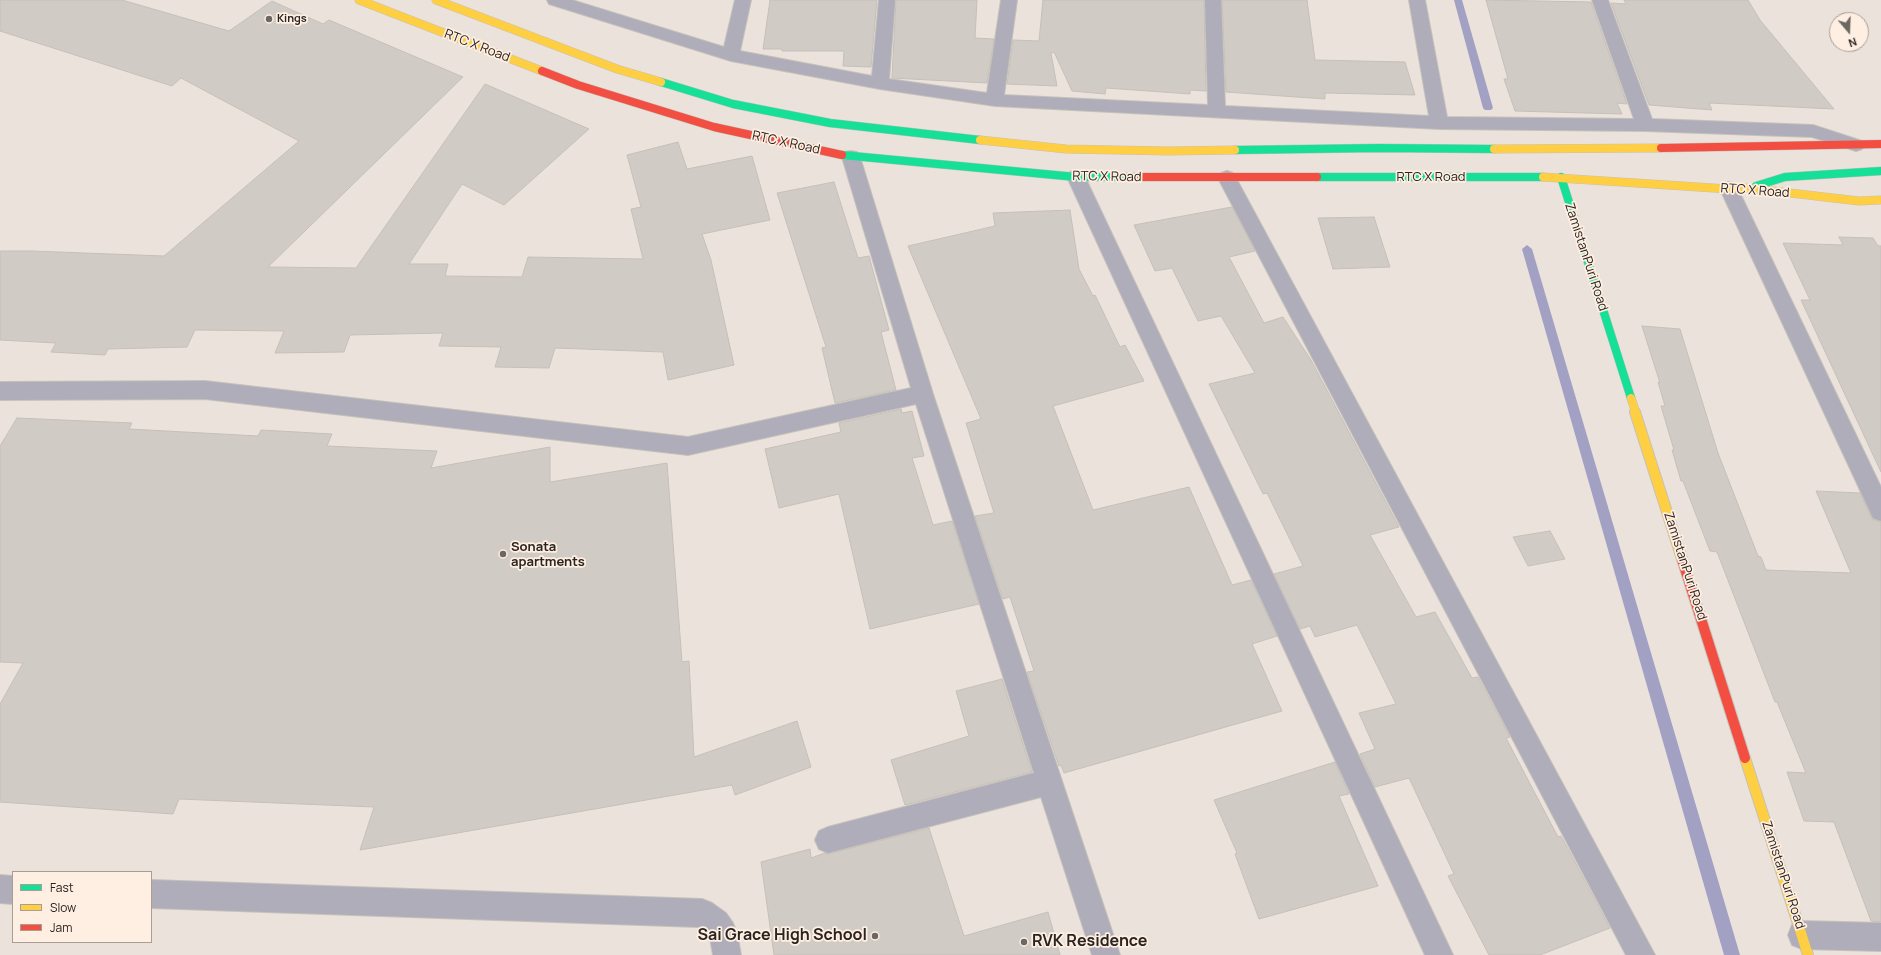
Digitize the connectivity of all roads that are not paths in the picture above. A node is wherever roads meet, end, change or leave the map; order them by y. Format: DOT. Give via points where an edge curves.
graph roads {
  1 [pos="359,0"];
  2 [pos="436,0"];
  3 [pos="555,0"];
  4 [pos="743,0"];
  5 [pos="887,0"];
  6 [pos="1009,0"];
  7 [pos="1213,0"];
  8 [pos="1417,0"];
  9 [pos="1600,0"];
  10 [pos="730,55"];
  11 [pos="880,83"];
  12 [pos="995,100"];
  13 [pos="1217,112"];
  14 [pos="1439,123"];
  15 [pos="1645,125"];
  16 [pos="1881,144"];
  17 [pos="1856,145"];
  18 [pos="851,157"];
  19 [pos="1881,171"];
  20 [pos="1076,177"];
  21 [pos="1561,177"];
  22 [pos="1227,178"];
  23 [pos="1738,188"];
  24 [pos="1881,200"];
  25 [pos="0,391"];
  26 [pos="923,394"];
  27 [pos="1881,511"];
  28 [pos="1049,782"];
  29 [pos="828,840"];
  30 [pos="0,889"];
  31 [pos="12,890"];
  32 [pos="152,894"];
  33 [pos="1881,937"];
  34 [pos="1805,945"];
  35 [pos="727,955"];
  36 [pos="1106,955"];
  37 [pos="1439,955"];
  38 [pos="1641,955"];
  1 -- 18 [label="main road, RTC X Road" via="578,84 716,124"];
  2 -- 17 [label="main road" via="617,69 730,107 830,123 1066,149 1550,150"];
  3 -- 10 [label="street"];
  4 -- 10 [label="street"];
  5 -- 11 [label="street"];
  6 -- 12 [label="street"];
  7 -- 13 [label="street"];
  8 -- 14 [label="street"];
  9 -- 15 [label="street"];
  10 -- 11 [label="street"];
  11 -- 12 [label="street"];
  12 -- 13 [label="street"];
  13 -- 14 [label="street"];
  14 -- 15 [label="street"];
  15 -- 17 [label="street" via="1813,131"];
  16 -- 17 [label="main road"];
  18 -- 20 [label="main road, RTC X Road"];
  18 -- 26 [label="street"];
  19 -- 23 [label="main road" via="1786,177"];
  20 -- 22 [label="main road, RTC X Road"];
  20 -- 37 [label="street"];
  21 -- 22 [label="main road, RTC X Road"];
  21 -- 23 [label="main road, RTC X Road"];
  21 -- 34 [label="main road, ZamistanPuri Road"];
  22 -- 38 [label="street"];
  23 -- 24 [label="main road, RTC X Road" via="1859,201"];
  23 -- 27 [label="street"];
  25 -- 26 [label="street" via="205,390 688,446"];
  26 -- 28 [label="street"];
  28 -- 29 [label="street"];
  28 -- 36 [label="street"];
  30 -- 31 [label="street"];
  32 -- 35 [label="street" via="702,914 716,923 723,933"];
  33 -- 34 [label="street"];
}
